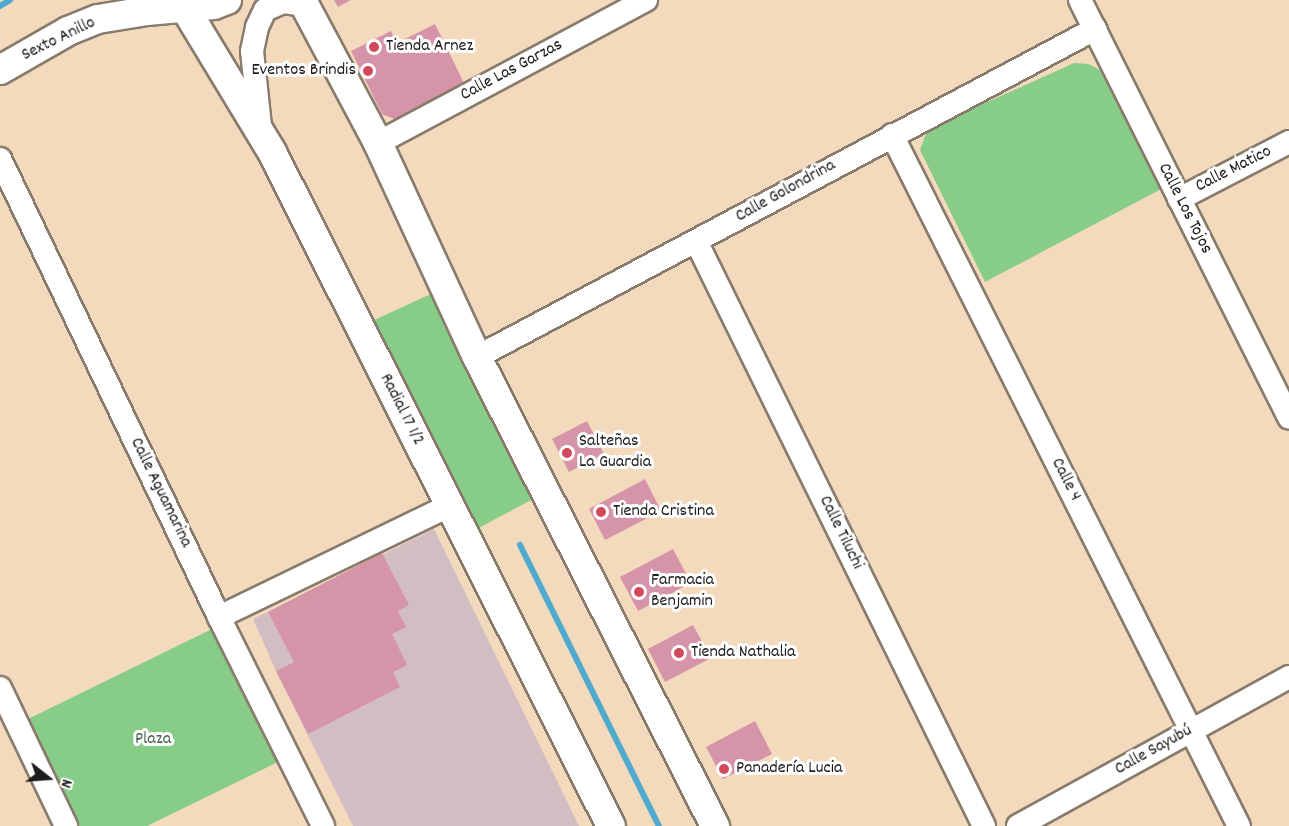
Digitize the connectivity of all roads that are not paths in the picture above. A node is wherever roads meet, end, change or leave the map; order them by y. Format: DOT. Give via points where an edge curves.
graph roads {
  1 [pos="227,0"];
  2 [pos="646,0"];
  3 [pos="1080,0"];
  4 [pos="183,3"];
  5 [pos="303,3"];
  6 [pos="1095,29"];
  7 [pos="0,70"];
  8 [pos="261,133"];
  9 [pos="892,135"];
  10 [pos="1289,142"];
  11 [pos="378,143"];
  12 [pos="0,159"];
  13 [pos="1179,199"];
  14 [pos="696,241"];
  15 [pos="477,357"];
  16 [pos="1287,410"];
  17 [pos="449,506"];
  18 [pos="219,617"];
  19 [pos="1289,677"];
  20 [pos="0,688"];
  21 [pos="1191,730"];
  22 [pos="66,826"];
  23 [pos="323,826"];
  24 [pos="611,826"];
  25 [pos="715,826"];
  26 [pos="984,826"];
  27 [pos="1018,826"];
  28 [pos="1239,826"];
  1 -- 4 [label="main road, Sexto Anillo" via="214,5"];
  2 -- 11 [label="street, Calle Las Garzas"];
  3 -- 6 [label="street, Calle Los Tojos"];
  4 -- 7 [label="main road, Sexto Anillo" via="98,19"];
  4 -- 8 [label="main road, Radial 17 1/2"];
  5 -- 8 [label="street" via="283,2 265,10 257,27 252,51 253,79"];
  5 -- 11 [label="main road"];
  6 -- 9 [label="street, Calle Golondrina"];
  6 -- 13 [label="street, Calle Los Tojos"];
  8 -- 17 [label="main road, Radial 17 1/2"];
  9 -- 14 [label="street, Calle Golondrina"];
  9 -- 21 [label="street, Calle 4"];
  10 -- 13 [label="street, Calle Matico"];
  11 -- 15 [label="main road"];
  12 -- 18 [label="street, Calle Aguamarina"];
  13 -- 16 [label="street, Calle Los Tojos"];
  14 -- 15 [label="street, Calle Golondrina"];
  14 -- 26 [label="street, Calle Tiluchi"];
  15 -- 25 [label="main road"];
  17 -- 18 [label="street"];
  17 -- 24 [label="main road, Radial 17 1/2"];
  18 -- 23 [label="street, Calle Aguamarina"];
  19 -- 21 [label="street, Calle Sayubú"];
  20 -- 22 [label="street"];
  21 -- 27 [label="street, Calle Sayubú"];
  21 -- 28 [label="street, Calle 4"];
}
